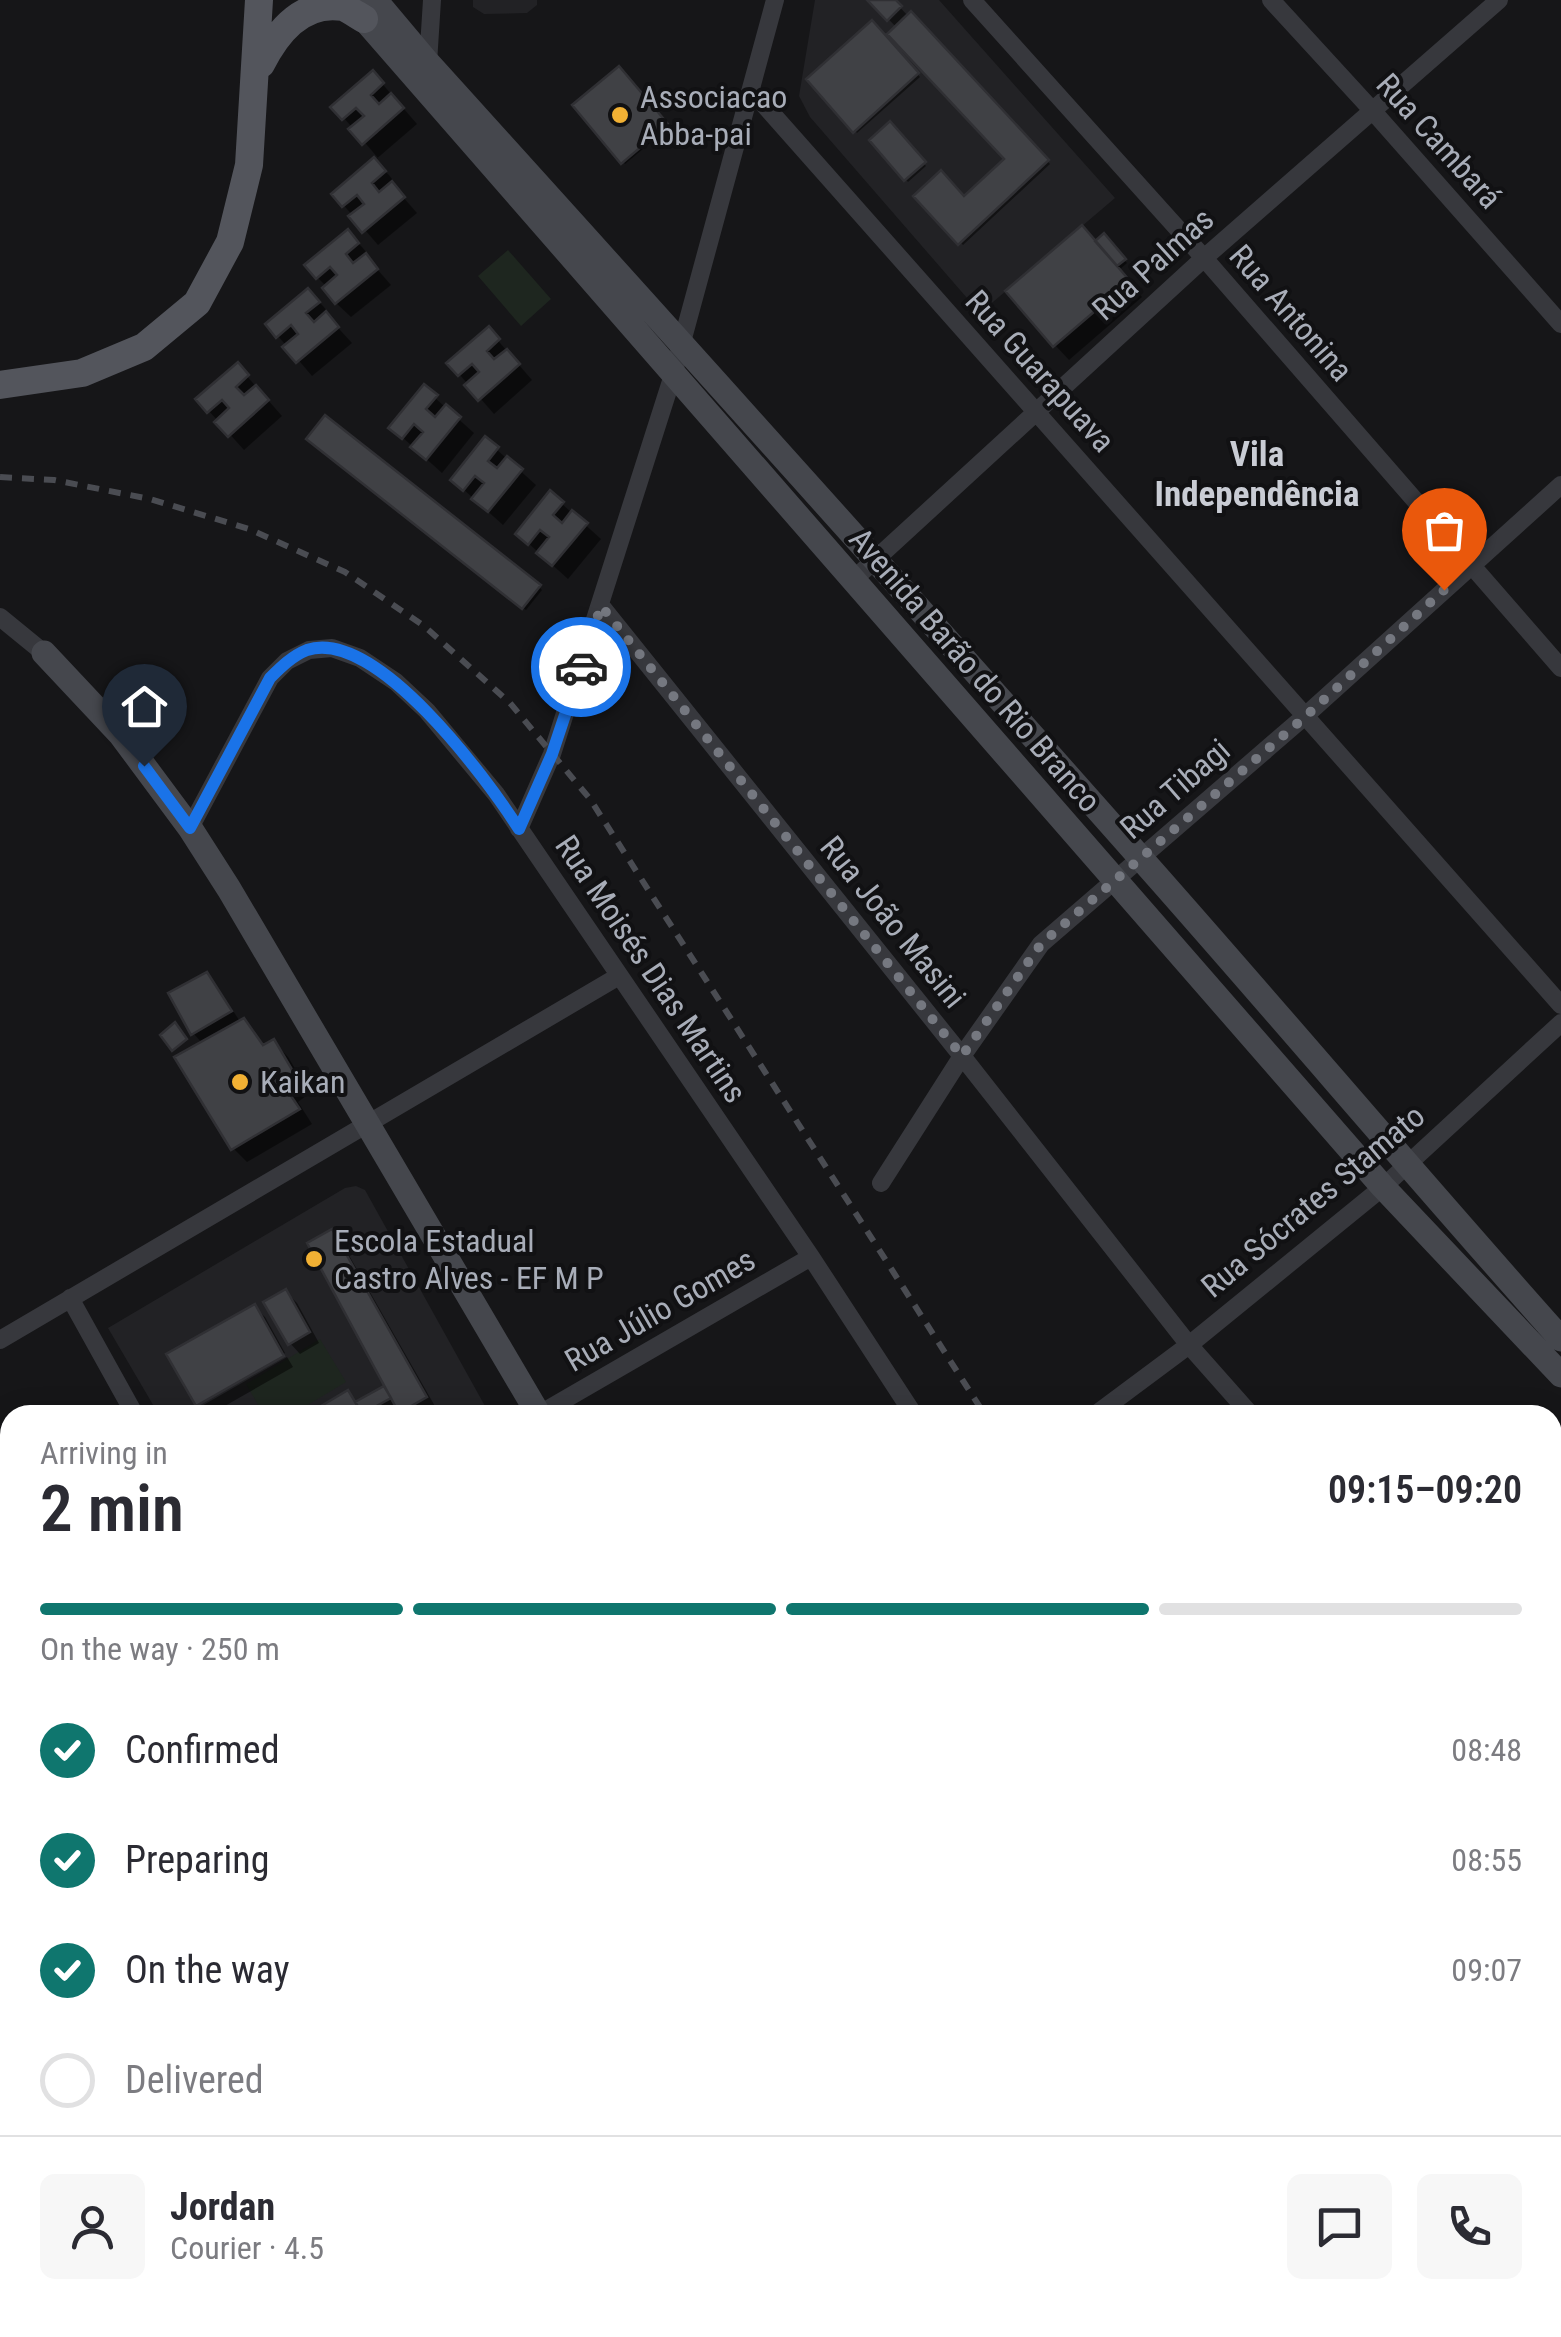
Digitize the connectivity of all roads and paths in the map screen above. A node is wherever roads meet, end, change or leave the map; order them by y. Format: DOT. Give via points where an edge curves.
graph roads {
  1 [pos="259,0"];
  2 [pos="432,0"];
  3 [pos="775,0"];
  4 [pos="972,0"];
  5 [pos="1271,0"];
  6 [pos="1499,0"];
  7 [pos="362,6"];
  8 [pos="422,70"];
  9 [pos="256,74"];
  10 [pos="752,90"];
  11 [pos="1372,110"];
  12 [pos="560,227"];
  13 [pos="1204,258"];
  14 [pos="1561,324"];
  15 [pos="681,342"];
  16 [pos="673,375"];
  17 [pos="0,385"];
  18 [pos="1035,411"];
  19 [pos="1561,485"];
  20 [pos="875,559"];
  21 [pos="1471,564"];
  22 [pos="853,580"];
  23 [pos="601,606"];
  24 [pos="0,617"];
  25 [pos="44,653"];
  26 [pos="1561,668"];
  27 [pos="1306,716"];
  28 [pos="190,828"];
  29 [pos="519,829"];
  30 [pos="1141,859"];
  31 [pos="1116,880"];
  32 [pos="619,976"];
  33 [pos="1561,1005"];
  34 [pos="1561,1022"];
  35 [pos="962,1056"];
  36 [pos="367,1124"];
  37 [pos="1406,1165"];
  38 [pos="880,1183"];
  39 [pos="1383,1187"];
  40 [pos="811,1257"];
  41 [pos="70,1298"];
  42 [pos="1561,1338"];
  43 [pos="0,1340"];
  44 [pos="1189,1345"];
  45 [pos="1561,1375"];
  46 [pos="129,1405"];
  47 [pos="532,1405"];
  48 [pos="555,1405"];
  49 [pos="907,1405"];
  50 [pos="1109,1405"];
  51 [pos="1242,1405"];
  1 -- 9 [label="main road"];
  2 -- 8 [label="street"];
  3 -- 10 [label="street"];
  4 -- 13 [label="street, Rua Antonina"];
  5 -- 11 [label="street, Rua Cambará"];
  6 -- 11 [label="street, Rua Palmas"];
  7 -- 8 [label="street, Avenida Barão do Rio Branco"];
  7 -- 9 [label="main road" via="325,3 294,14"];
  8 -- 12 [label="street, Avenida Barão do Rio Branco"];
  9 -- 17 [label="main road" via="249,165 230,242 197,303 144,347 82,373"];
  10 -- 15 [label="street"];
  10 -- 18 [label="street, Rua Guarapuava"];
  11 -- 13 [label="street, Rua Palmas"];
  11 -- 14 [label="street, Rua Cambará"];
  12 -- 15 [label="street, Avenida Barão do Rio Branco"];
  12 -- 16 [label="street, Avenida Barão do Rio Branco"];
  13 -- 18 [label="street, Rua Palmas"];
  13 -- 21 [label="street, Rua Antonina"];
  15 -- 16 [label="street"];
  15 -- 20 [label="street, Avenida Barão do Rio Branco"];
  16 -- 22 [label="street, Avenida Barão do Rio Branco"];
  16 -- 23 [label="street"];
  18 -- 20 [label="street, Rua Palmas"];
  18 -- 27 [label="street, Rua Guarapuava"];
  19 -- 21 [label="street, Rua Tibagi"];
  20 -- 22 [label="street, Rua Palmas"];
  20 -- 30 [label="street, Avenida Barão do Rio Branco"];
  21 -- 26 [label="street, Rua Antonina"];
  21 -- 27 [label="street, Rua Tibagi"];
  22 -- 31 [label="street, Avenida Barão do Rio Branco"];
  23 -- 29 [label="street" via="552,754"];
  23 -- 35 [label="street, Rua João Masini"];
  24 -- 25 [label="street"];
  25 -- 28 [label="street" via="120,736"];
  27 -- 30 [label="street, Rua Tibagi"];
  27 -- 33 [label="street, Rua Guarapuava"];
  28 -- 29 [label="street, Rua Moisés Dias Martins" via="270,678 309,650 332,648 360,658 427,711"];
  28 -- 36 [label="street"];
  29 -- 32 [label="street, Rua Moisés Dias Martins"];
  30 -- 31 [label="street, Rua Tibagi"];
  30 -- 37 [label="street, Avenida Barão do Rio Branco"];
  31 -- 35 [label="street, Rua Tibagi" via="1041,944"];
  31 -- 39 [label="street, Avenida Barão do Rio Branco"];
  32 -- 36 [label="street"];
  32 -- 40 [label="street, Rua Moisés Dias Martins"];
  34 -- 37 [label="street, Rua Sócrates Stamato"];
  35 -- 38 [label="street, Rua Tibagi"];
  35 -- 44 [label="street, Rua João Masini"];
  36 -- 41 [label="street"];
  36 -- 47 [label="street"];
  37 -- 39 [label="street, Rua Sócrates Stamato"];
  37 -- 42 [label="street, Avenida Barão do Rio Branco"];
  39 -- 44 [label="street, Rua Sócrates Stamato"];
  39 -- 45 [label="street, Avenida Barão do Rio Branco"];
  40 -- 48 [label="street, Rua Júlio Gomes"];
  40 -- 49 [label="street, Rua Moisés Dias Martins"];
  41 -- 43 [label="street"];
  41 -- 46 [label="street"];
  44 -- 50 [label="street, Rua Sócrates Stamato"];
  44 -- 51 [label="street, Rua João Masini"];
}
